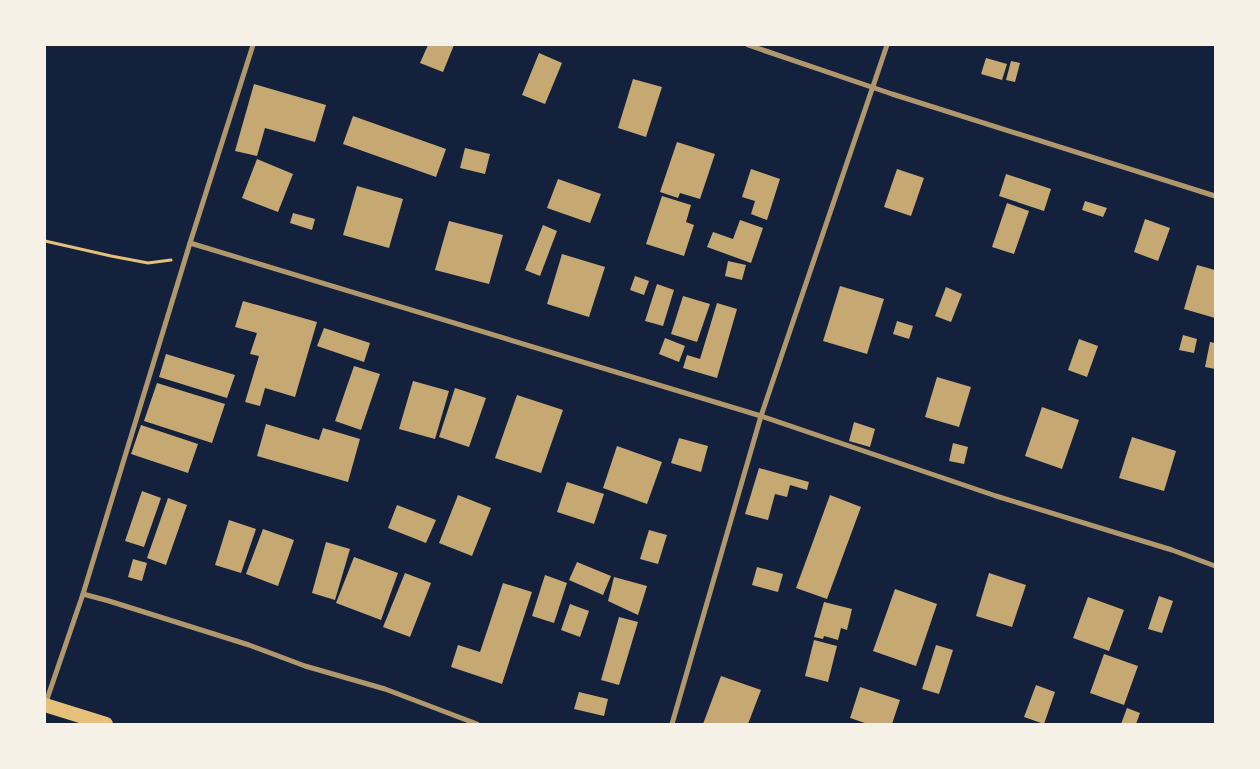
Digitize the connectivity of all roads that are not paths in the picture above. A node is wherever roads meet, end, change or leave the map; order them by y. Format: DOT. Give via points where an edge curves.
graph roads {
  1 [pos="253,45"];
  2 [pos="748,45"];
  3 [pos="887,45"];
  4 [pos="873,87"];
  5 [pos="1215,196"];
  6 [pos="190,243"];
  7 [pos="761,416"];
  8 [pos="1215,566"];
  9 [pos="83,594"];
  10 [pos="45,705"];
  11 [pos="106,724"];
  12 [pos="478,724"];
  13 [pos="672,724"];
  1 -- 6 [label="street"];
  2 -- 4 [label="street"];
  3 -- 4 [label="street"];
  4 -- 5 [label="street"];
  4 -- 7 [label="street"];
  6 -- 7 [label="street"];
  6 -- 9 [label="street"];
  7 -- 8 [label="street"];
  7 -- 13 [label="street"];
  9 -- 10 [label="street"];
  9 -- 12 [label="street" via="385,689"];
  10 -- 11 [label="highway"];
}
